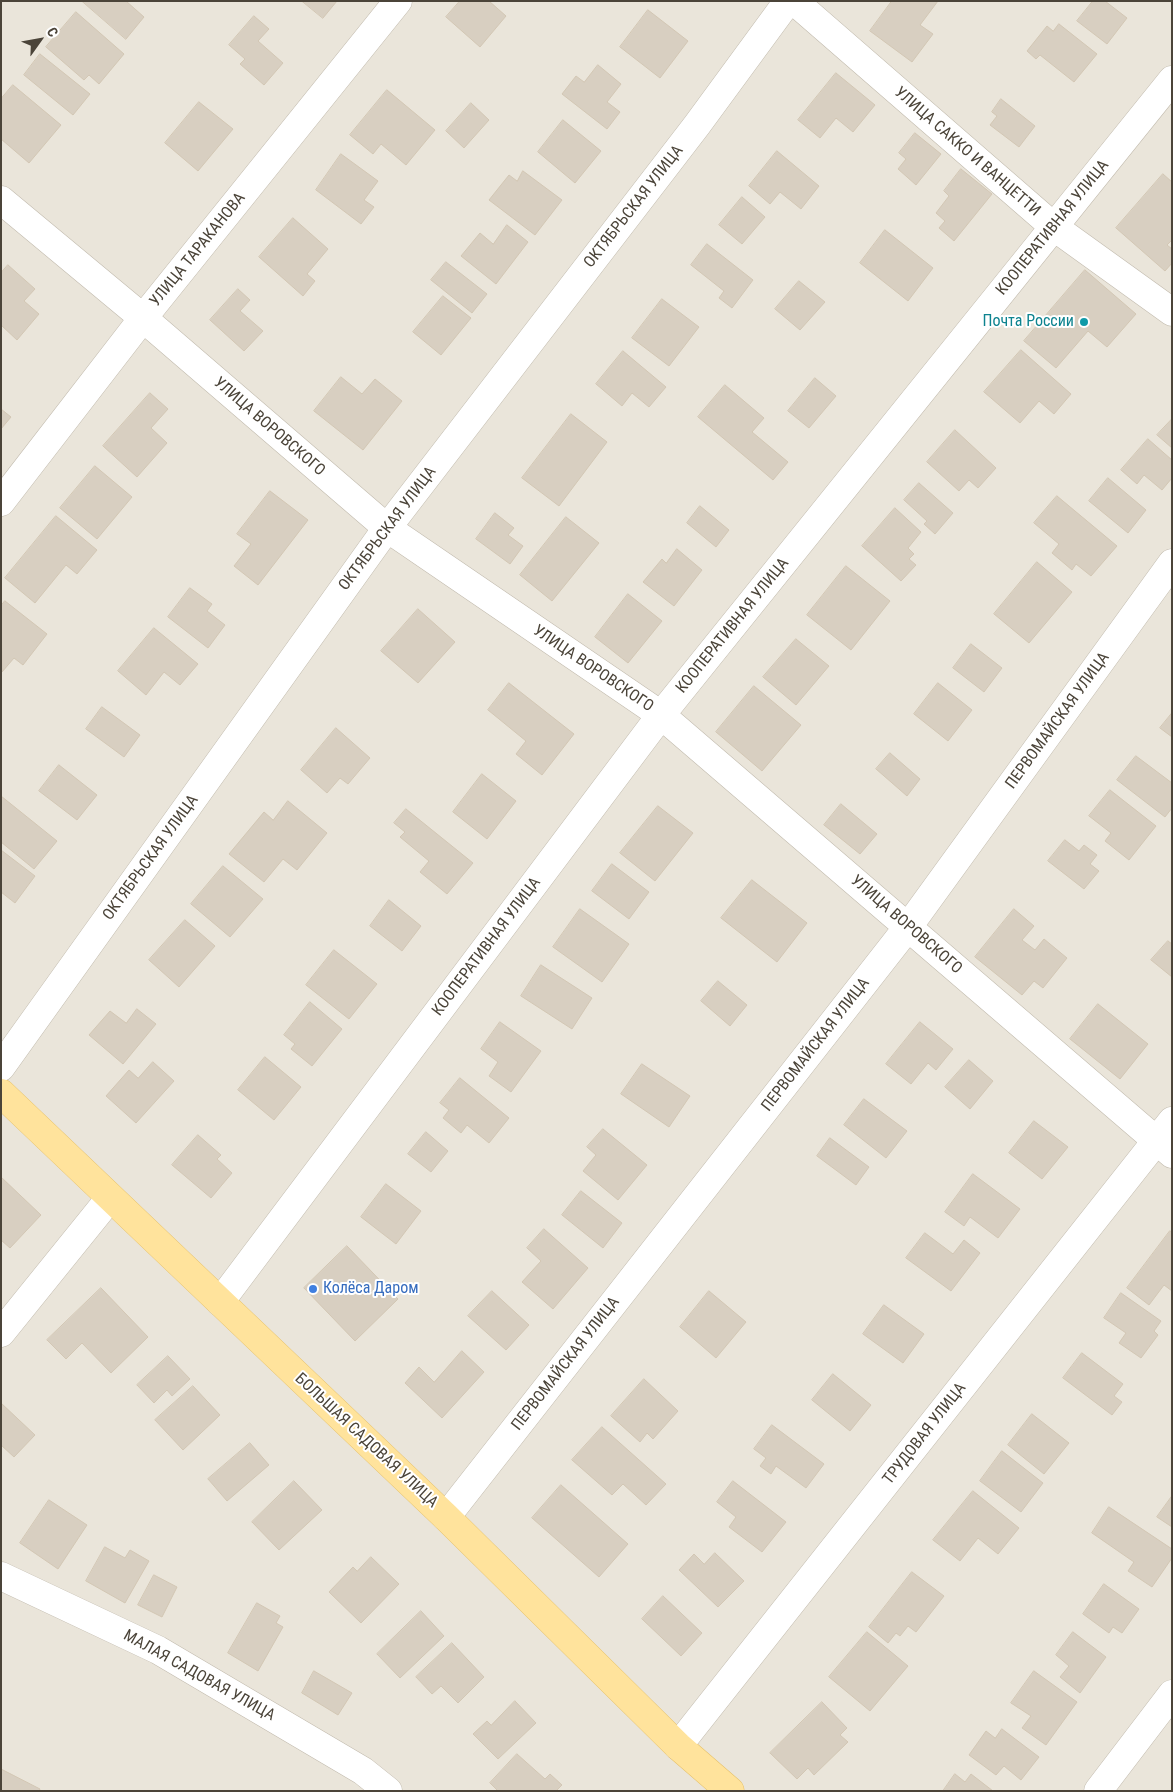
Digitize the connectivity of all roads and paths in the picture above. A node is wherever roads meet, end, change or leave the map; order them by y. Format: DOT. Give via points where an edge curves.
graph roads {
  1 [pos="398,1"];
  2 [pos="788,1"];
  3 [pos="794,1"];
  4 [pos="1172,80"];
  5 [pos="1,200"];
  6 [pos="1054,227"];
  7 [pos="1172,312"];
  8 [pos="142,318"];
  9 [pos="1,502"];
  10 [pos="387,528"];
  11 [pos="1172,563"];
  12 [pos="661,715"];
  13 [pos="908,927"];
  14 [pos="1,1067"];
  15 [pos="1,1093"];
  16 [pos="1167,1138"];
  17 [pos="110,1198"];
  18 [pos="220,1302"];
  19 [pos="1,1333"];
  20 [pos="446,1517"];
  21 [pos="1,1576"];
  22 [pos="1172,1694"];
  23 [pos="678,1746"];
  24 [pos="388,1791"];
  25 [pos="730,1791"];
  26 [pos="1098,1791"];
  1 -- 8 [label="street, УЛИЦА ТАРАКАНОВА"];
  2 -- 10 [label="street, ОКТЯБРЬСКАЯ УЛИЦА"];
  3 -- 6 [label="street, УЛИЦА САККО И ВАНЦЕТТИ"];
  4 -- 6 [label="street, КООПЕРАТИВНАЯ УЛИЦА"];
  5 -- 8 [label="street, УЛИЦА ВОРОВСКОГО"];
  6 -- 7 [label="street, УЛИЦА САККО И ВАНЦЕТТИ"];
  6 -- 12 [label="street, КООПЕРАТИВНАЯ УЛИЦА"];
  8 -- 9 [label="street, УЛИЦА ТАРАКАНОВА"];
  8 -- 10 [label="street, УЛИЦА ВОРОВСКОГО"];
  10 -- 12 [label="street, УЛИЦА ВОРОВСКОГО"];
  10 -- 14 [label="street, ОКТЯБРЬСКАЯ УЛИЦА"];
  11 -- 13 [label="street, ПЕРВОМАЙСКАЯ УЛИЦА"];
  12 -- 13 [label="street, УЛИЦА ВОРОВСКОГО"];
  12 -- 18 [label="street, КООПЕРАТИВНАЯ УЛИЦА"];
  13 -- 16 [label="street, УЛИЦА ВОРОВСКОГО"];
  13 -- 20 [label="street, ПЕРВОМАЙСКАЯ УЛИЦА"];
  15 -- 17 [label="main road, БОЛЬШАЯ САДОВАЯ УЛИЦА"];
  16 -- 23 [label="street, ТРУДОВАЯ УЛИЦА"];
  17 -- 18 [label="main road, БОЛЬШАЯ САДОВАЯ УЛИЦА"];
  17 -- 19 [label="street"];
  18 -- 20 [label="main road, БОЛЬШАЯ САДОВАЯ УЛИЦА"];
  20 -- 23 [label="main road, БОЛЬШАЯ САДОВАЯ УЛИЦА"];
  21 -- 24 [label="street, МАЛАЯ САДОВАЯ УЛИЦА" via="158,1650 363,1771"];
  22 -- 26 [label="street"];
  23 -- 25 [label="main road, БОЛЬШАЯ САДОВАЯ УЛИЦА"];
}
